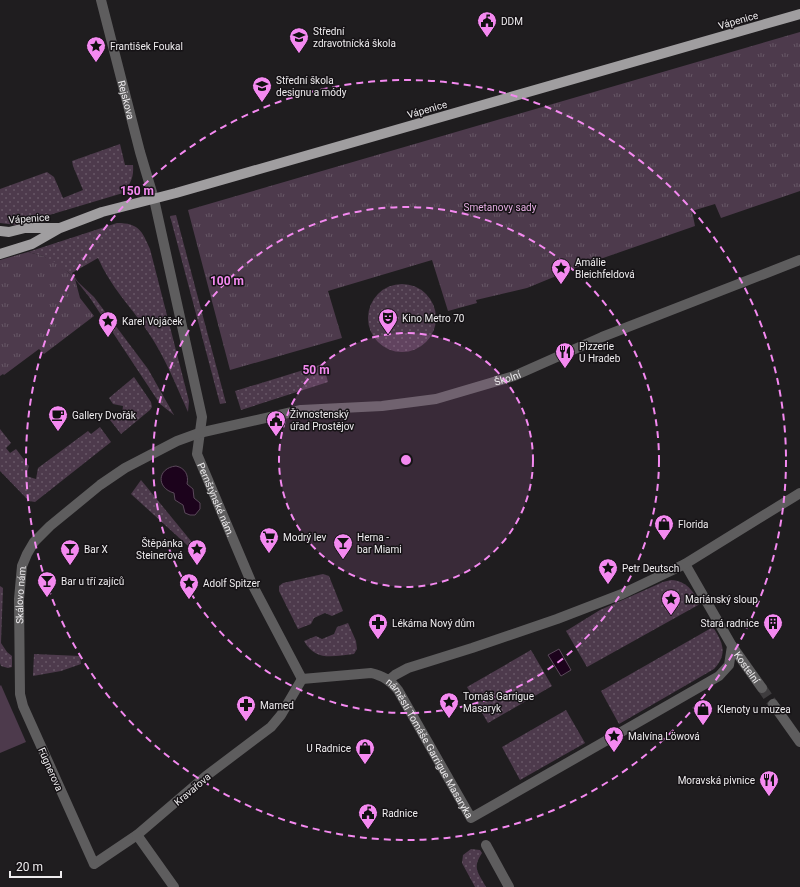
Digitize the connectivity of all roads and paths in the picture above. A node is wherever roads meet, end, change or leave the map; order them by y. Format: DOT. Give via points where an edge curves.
graph roads {
  1 [pos="101,0"];
  2 [pos="800,14"];
  3 [pos="154,199"];
  4 [pos="60,228"];
  5 [pos="0,231"];
  6 [pos="0,254"];
  7 [pos="800,260"];
  8 [pos="199,433"];
  9 [pos="800,493"];
  10 [pos="685,564"];
  11 [pos="732,646"];
  12 [pos="19,672"];
  13 [pos="302,679"];
  14 [pos="389,680"];
  15 [pos="762,688"];
  16 [pos="773,704"];
  17 [pos="800,742"];
  18 [pos="137,835"];
  19 [pos="486,845"];
  20 [pos="94,864"];
  21 [pos="174,887"];
  22 [pos="509,887"];
  1 -- 3 [label="street, Rejskova"];
  2 -- 3 [label="main road, Vápenice"];
  3 -- 4 [label="main road, Vápenice" via="102,212"];
  3 -- 8 [label="street, Rejskova" via="202,417"];
  4 -- 5 [label="main road, Vápenice"];
  4 -- 6 [label="main road, Vápenice" via="32,244"];
  7 -- 8 [label="street, Školní" via="602,337 514,376 436,399 382,406 300,410"];
  8 -- 12 [label="street, Skálovo nám." via="177,441 126,468 95,489 34,542 22,566 19,599"];
  8 -- 13 [label="street, Pernštýnské nám." via="198,454 206,476 252,584"];
  9 -- 10 [label="street, náměstí Tomáše Garrigue Masaryka"];
  10 -- 11 [label="street"];
  10 -- 14 [label="street, náměstí Tomáše Garrigue Masaryka" via="596,605 408,668"];
  11 -- 14 [label="street, náměstí Tomáše Garrigue Masaryka" via="728,665 719,676 471,818 398,690"];
  11 -- 15 [label="street, Kostelní"];
  12 -- 20 [label="street, Fügnerova" via="23,706"];
  13 -- 14 [label="street" via="371,673"];
  13 -- 18 [label="street, Kravařova" via="271,727 206,776"];
  16 -- 17 [label="street"];
  18 -- 20 [label="street, Kravařova"];
  18 -- 21 [label="street"];
  19 -- 22 [label="street"];
}
